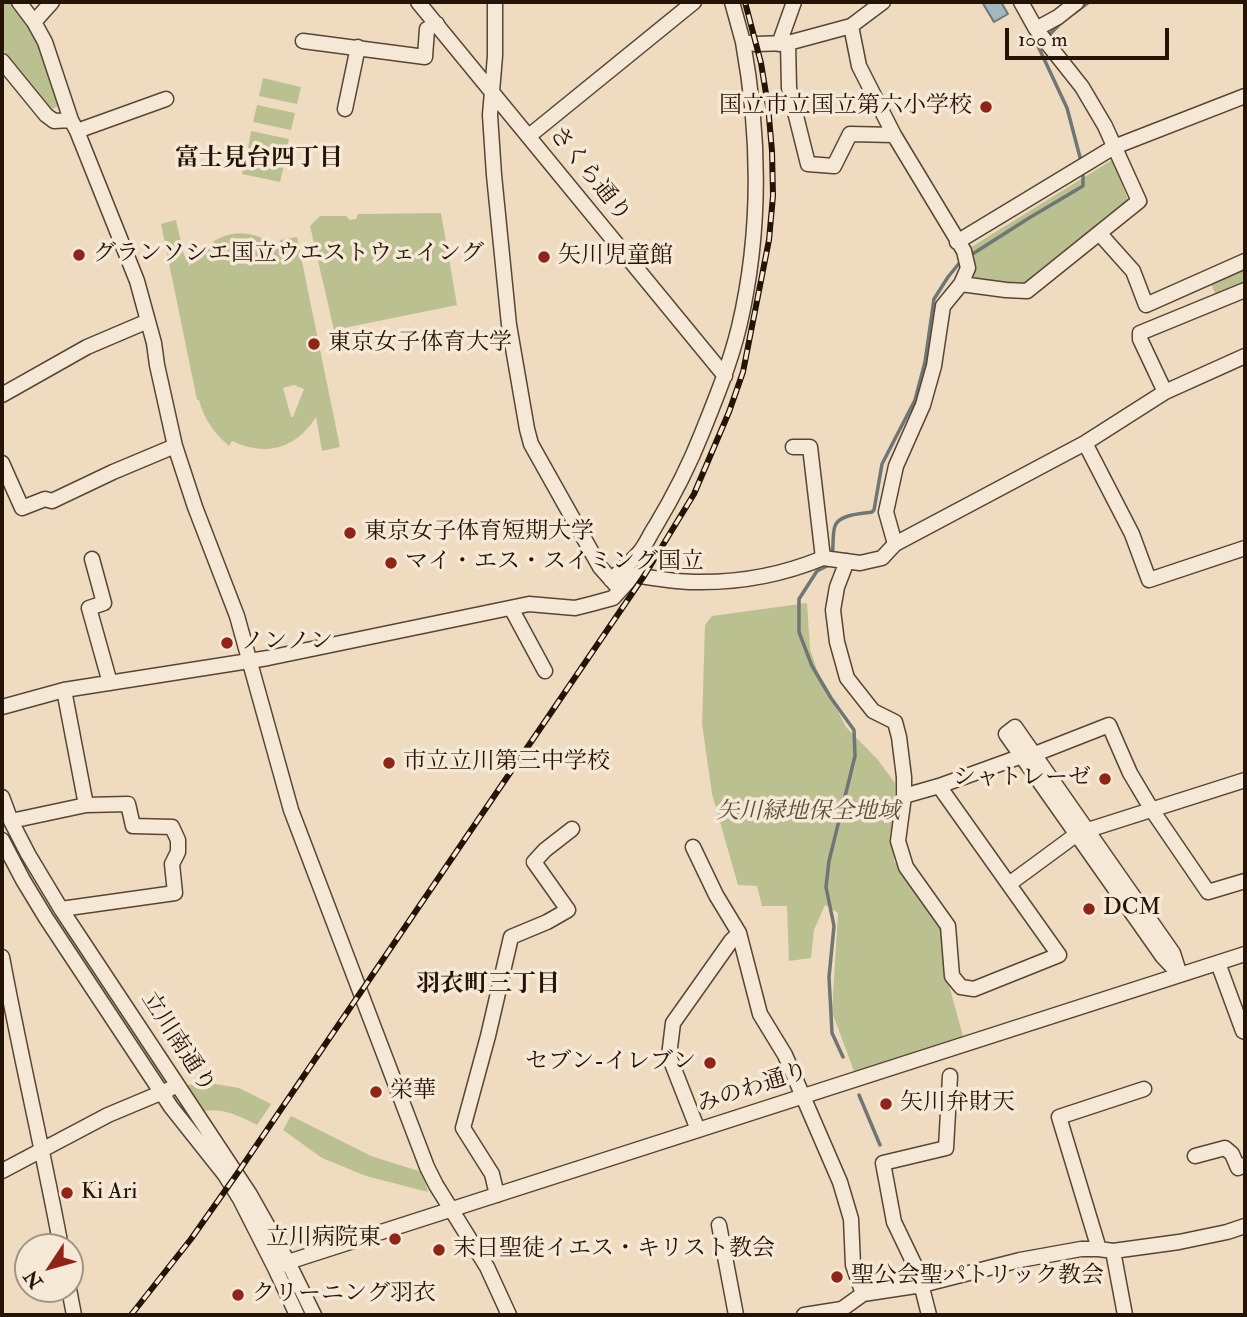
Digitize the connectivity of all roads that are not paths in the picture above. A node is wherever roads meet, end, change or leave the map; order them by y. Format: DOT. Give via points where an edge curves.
graph roads {
  1 [pos="19,2"];
  2 [pos="52,2"];
  3 [pos="418,2"];
  4 [pos="495,2"];
  5 [pos="694,2"];
  6 [pos="732,2"];
  7 [pos="794,2"];
  8 [pos="883,2"];
  9 [pos="1021,2"];
  10 [pos="1077,2"];
  11 [pos="34,22"];
  12 [pos="437,24"];
  13 [pos="850,26"];
  14 [pos="1042,36"];
  15 [pos="303,41"];
  16 [pos="743,42"];
  17 [pos="784,43"];
  18 [pos="358,47"];
  19 [pos="4,67"];
  20 [pos="492,91"];
  21 [pos="1245,96"];
  22 [pos="166,99"];
  23 [pos="345,109"];
  24 [pos="74,125"];
  25 [pos="894,135"];
  26 [pos="529,136"];
  27 [pos="1115,148"];
  28 [pos="1100,233"];
  29 [pos="961,246"];
  30 [pos="1245,261"];
  31 [pos="961,284"];
  32 [pos="1245,290"];
  33 [pos="148,321"];
  34 [pos="1245,356"];
  35 [pos="724,376"];
  36 [pos="1165,392"];
  37 [pos="2,395"];
  38 [pos="1085,443"];
  39 [pos="175,446"];
  40 [pos="793,447"];
  41 [pos="2,463"];
  42 [pos="895,544"];
  43 [pos="1245,548"];
  44 [pos="92,559"];
  45 [pos="833,559"];
  46 [pos="616,585"];
  47 [pos="511,608"];
  48 [pos="250,661"];
  49 [pos="544,671"];
  50 [pos="110,683"];
  51 [pos="64,690"];
  52 [pos="2,707"];
  53 [pos="1029,755"];
  54 [pos="1245,780"];
  55 [pos="939,786"];
  56 [pos="904,796"];
  57 [pos="2,797"];
  58 [pos="86,805"];
  59 [pos="1152,810"];
  60 [pos="11,821"];
  61 [pos="572,829"];
  62 [pos="1083,832"];
  63 [pos="20,839"];
  64 [pos="3,845"];
  65 [pos="693,847"];
  66 [pos="1245,881"];
  67 [pos="1009,884"];
  68 [pos="61,909"];
  69 [pos="739,933"];
  70 [pos="1245,954"];
  71 [pos="2,957"];
  72 [pos="1218,963"];
  73 [pos="1180,975"];
  74 [pos="4,981"];
  75 [pos="1245,1032"];
  76 [pos="950,1076"];
  77 [pos="177,1085"];
  78 [pos="1143,1089"];
  79 [pos="162,1093"];
  80 [pos="803,1097"];
  81 [pos="698,1130"];
  82 [pos="41,1150"];
  83 [pos="1195,1156"];
  84 [pos="1245,1165"];
  85 [pos="2,1171"];
  86 [pos="497,1195"];
  87 [pos="451,1209"];
  88 [pos="719,1225"];
  89 [pos="1245,1226"];
  90 [pos="58,1233"];
  91 [pos="1106,1250"];
  92 [pos="282,1265"];
  93 [pos="922,1285"];
  94 [pos="863,1294"];
  95 [pos="297,1315"];
  96 [pos="314,1315"];
  97 [pos="509,1315"];
  98 [pos="736,1315"];
  99 [pos="803,1315"];
  100 [pos="929,1315"];
  101 [pos="1125,1315"];
  1 -- 11 [label="street"];
  2 -- 11 [label="street"];
  3 -- 12 [label="street, さくら通り"];
  4 -- 20 [label="street"];
  5 -- 26 [label="street"];
  6 -- 16 [label="street"];
  7 -- 17 [label="street"];
  8 -- 13 [label="street"];
  9 -- 14 [label="street"];
  10 -- 14 [label="street"];
  11 -- 24 [label="street"];
  12 -- 18 [label="street" via="427,29 425,57"];
  12 -- 20 [label="street, さくら通り"];
  13 -- 17 [label="street"];
  13 -- 25 [label="street" via="859,66"];
  14 -- 27 [label="street" via="1082,87"];
  15 -- 18 [label="street"];
  16 -- 17 [label="street"];
  16 -- 35 [label="street" via="757,166 745,299"];
  17 -- 25 [label="street" via="789,88 808,164 834,166 850,134"];
  18 -- 23 [label="street"];
  19 -- 24 [label="street" via="46,115"];
  20 -- 26 [label="street, さくら通り"];
  20 -- 46 [label="street" via="490,115 509,325 527,429 531,444 600,566"];
  21 -- 27 [label="street"];
  22 -- 24 [label="street"];
  24 -- 33 [label="street" via="133,268"];
  25 -- 29 [label="street"];
  26 -- 35 [label="street, さくら通り"];
  27 -- 28 [label="street" via="1139,201"];
  27 -- 29 [label="street"];
  28 -- 30 [label="street" via="1133,271 1146,305"];
  28 -- 31 [label="street" via="1027,291"];
  29 -- 31 [label="street" via="968,268"];
  31 -- 42 [label="street" via="943,306 923,405 896,466 886,512"];
  32 -- 36 [label="street" via="1140,332"];
  33 -- 37 [label="street" via="87,347"];
  33 -- 39 [label="street"];
  34 -- 36 [label="street"];
  35 -- 46 [label="street" via="673,497"];
  36 -- 38 [label="street"];
  38 -- 42 [label="street"];
  38 -- 43 [label="street" via="1132,534 1149,580"];
  39 -- 41 [label="street" via="52,500 22,508"];
  39 -- 48 [label="street"];
  40 -- 45 [label="street" via="810,447"];
  42 -- 45 [label="street" via="882,558 860,563"];
  44 -- 50 [label="street" via="104,603 89,608"];
  45 -- 46 [label="street" via="745,580 693,583 634,575"];
  45 -- 56 [label="street" via="837,642 847,678 873,711 895,722"];
  46 -- 47 [label="street" via="613,598 575,608 529,604"];
  47 -- 48 [label="street"];
  47 -- 49 [label="street"];
  48 -- 50 [label="street"];
  48 -- 87 [label="street" via="292,810 424,1157"];
  50 -- 51 [label="street"];
  51 -- 52 [label="street"];
  51 -- 58 [label="street"];
  53 -- 55 [label="street"];
  53 -- 59 [label="street" via="1109,725"];
  53 -- 62 [label="street"];
  54 -- 59 [label="street"];
  55 -- 56 [label="street"];
  55 -- 67 [label="street"];
  56 -- 67 [label="street" via="898,841 906,867 948,926 953,976 961,986 974,989 1059,956"];
  57 -- 60 [label="street, 立川南通り"];
  58 -- 60 [label="street"];
  58 -- 68 [label="street" via="128,804 133,827 172,827 178,840 172,864 175,893"];
  59 -- 62 [label="street"];
  59 -- 66 [label="street" via="1208,892"];
  60 -- 63 [label="street, 立川南通り"];
  61 -- 86 [label="street" via="534,862 568,910 511,937 463,1128 492,1174"];
  62 -- 67 [label="street"];
  62 -- 73 [label="street" via="1163,957"];
  63 -- 64 [label="street"];
  63 -- 68 [label="street, 立川南通り"];
  64 -- 79 [label="street, 立川南通り"];
  65 -- 69 [label="street"];
  68 -- 77 [label="street, 立川南通り"];
  69 -- 80 [label="street" via="760,1014"];
  69 -- 81 [label="street" via="673,1023 669,1056"];
  70 -- 72 [label="street, みのわ通り"];
  71 -- 74 [label="street"];
  72 -- 73 [label="street, みのわ通り"];
  72 -- 75 [label="street"];
  73 -- 80 [label="street, みのわ通り"];
  74 -- 82 [label="street"];
  76 -- 93 [label="street" via="946,1149 883,1163 894,1222"];
  77 -- 79 [label="street"];
  77 -- 92 [label="street, 立川南通り" via="249,1193"];
  78 -- 91 [label="street" via="1059,1117"];
  79 -- 82 [label="street"];
  79 -- 92 [label="street, 立川南通り" via="225,1175"];
  80 -- 81 [label="street, みのわ通り"];
  80 -- 94 [label="street" via="846,1199 853,1265"];
  81 -- 86 [label="street, みのわ通り"];
  82 -- 85 [label="street"];
  82 -- 90 [label="street"];
  83 -- 84 [label="street" via="1225,1148 1238,1168"];
  86 -- 87 [label="street, みのわ通り"];
  87 -- 92 [label="street, みのわ通り"];
  87 -- 97 [label="street" via="487,1267"];
  88 -- 98 [label="street"];
  89 -- 91 [label="street" via="1179,1242"];
  91 -- 93 [label="street" via="1081,1249 1020,1260"];
  91 -- 101 [label="street"];
  92 -- 95 [label="street, 立川南通り"];
  92 -- 96 [label="street, 立川南通り"];
  93 -- 94 [label="street"];
  93 -- 100 [label="street"];
  94 -- 99 [label="street" via="842,1309"];
}
